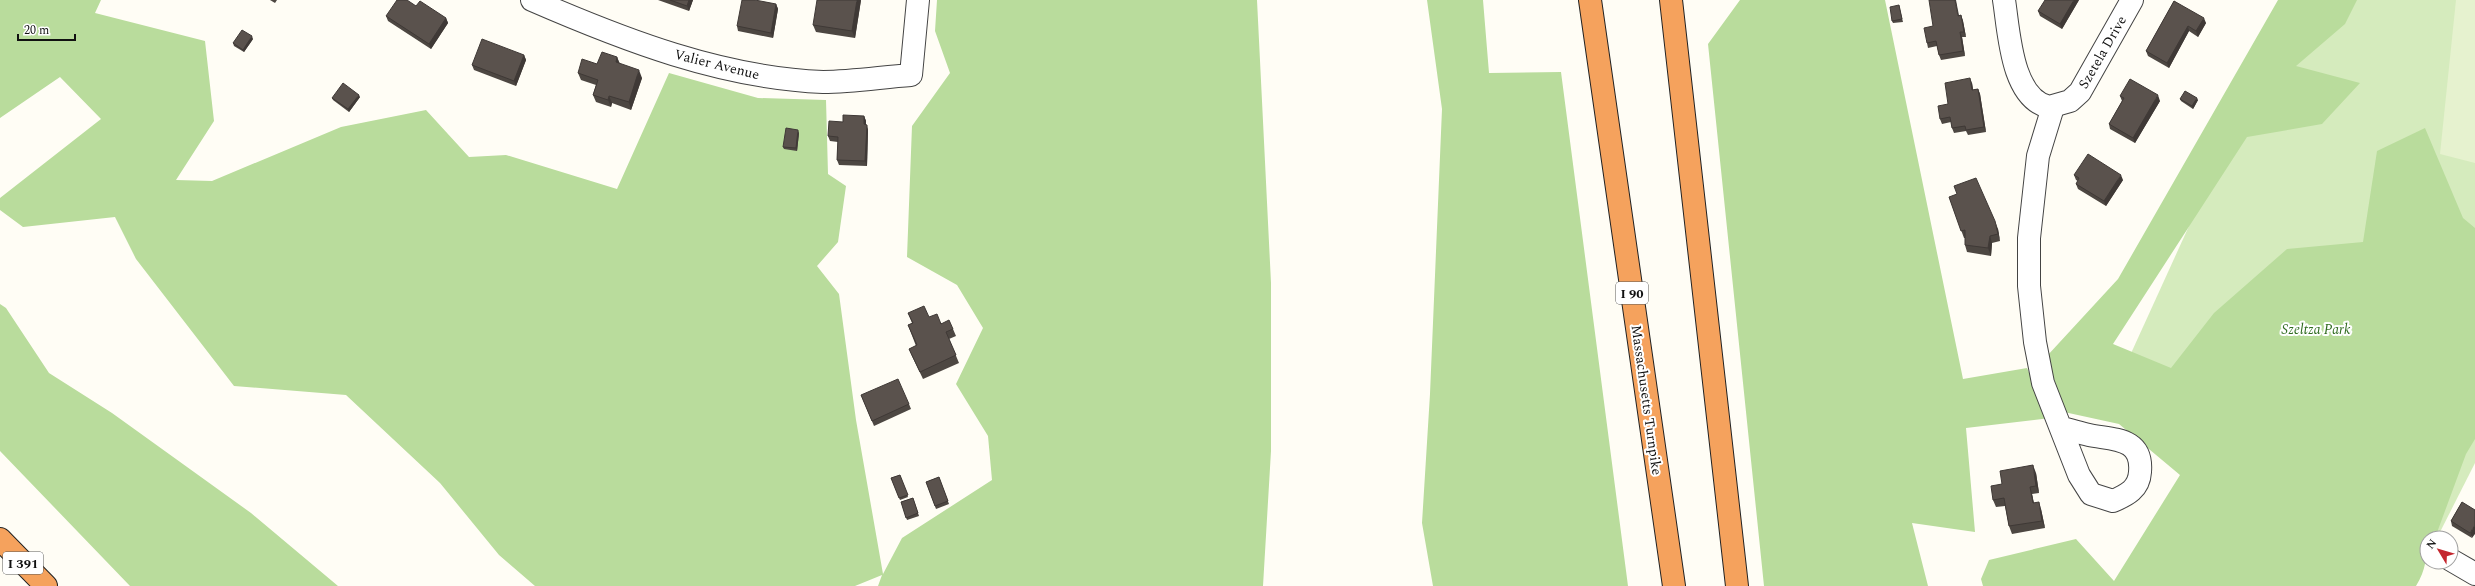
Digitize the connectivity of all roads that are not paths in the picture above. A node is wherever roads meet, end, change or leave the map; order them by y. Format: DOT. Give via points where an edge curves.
graph roads {
  1 [pos="532,0"];
  2 [pos="918,0"];
  3 [pos="1590,0"];
  4 [pos="1671,0"];
  5 [pos="2004,0"];
  6 [pos="2132,0"];
  7 [pos="2053,107"];
  8 [pos="2062,428"];
  9 [pos="0,539"];
  10 [pos="2459,565"];
  11 [pos="2475,574"];
  12 [pos="46,586"];
  13 [pos="1674,586"];
  14 [pos="1737,586"];
  1 -- 2 [label="street, Valier Avenue" via="650,46 715,66 753,74 823,82 848,82 910,75"];
  3 -- 13 [label="highway, Massachusetts Turnpike / I 90"];
  4 -- 14 [label="highway"];
  5 -- 7 [label="street" via="2014,61 2020,79 2034,99"];
  6 -- 7 [label="street, Szetela Drive" via="2080,92 2072,100"];
  7 -- 8 [label="street" via="2038,156 2029,238 2029,286 2043,384"];
  9 -- 12 [label="highway, I 391"];
  10 -- 11 [label="street"];
}
